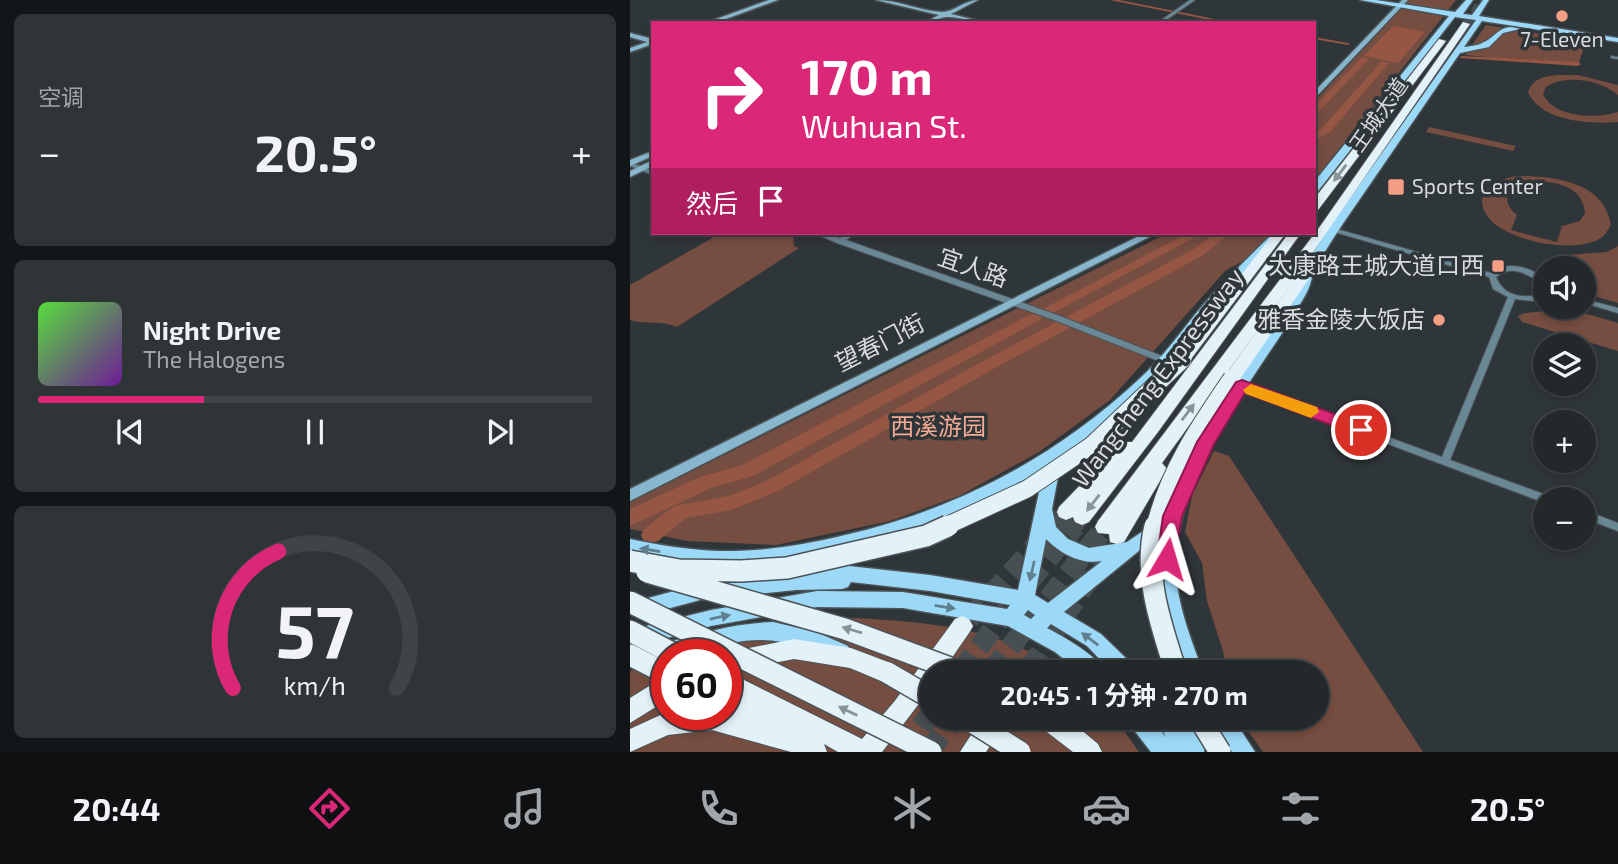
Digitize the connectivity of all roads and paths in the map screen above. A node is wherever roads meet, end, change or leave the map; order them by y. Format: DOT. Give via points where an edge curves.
graph roads {
  1 [pos="769,0"];
  2 [pos="775,0"];
  3 [pos="867,0"];
  4 [pos="879,0"];
  5 [pos="975,0"];
  6 [pos="989,0"];
  7 [pos="1195,0"];
  8 [pos="1363,0"];
  9 [pos="1379,0"];
  10 [pos="1470,0"];
  11 [pos="1486,0"];
  12 [pos="1400,3"];
  13 [pos="1477,17"];
  14 [pos="946,18"];
  15 [pos="1459,18"];
  16 [pos="711,21"];
  17 [pos="712,21"];
  18 [pos="969,21"];
  19 [pos="1165,21"];
  20 [pos="630,35"];
  21 [pos="1608,39"];
  22 [pos="1618,39"];
  23 [pos="651,41"];
  24 [pos="630,42"];
  25 [pos="651,43"];
  26 [pos="643,46"];
  27 [pos="651,48"];
  28 [pos="630,51"];
  29 [pos="1458,51"];
  30 [pos="1316,93"];
  31 [pos="1380,114"];
  32 [pos="1413,116"];
  33 [pos="1397,123"];
  34 [pos="651,154"];
  35 [pos="631,163"];
  36 [pos="649,168"];
  37 [pos="630,174"];
  38 [pos="1316,187"];
  39 [pos="1316,204"];
  40 [pos="1329,229"];
  41 [pos="1137,235"];
  42 [pos="1148,235"];
  43 [pos="1278,235"];
  44 [pos="1279,235"];
  45 [pos="1294,235"];
  46 [pos="841,238"];
  47 [pos="1310,267"];
  48 [pos="1254,269"];
  49 [pos="1533,274"];
  50 [pos="1492,276"];
  51 [pos="1512,296"];
  52 [pos="1533,299"];
  53 [pos="1007,300"];
  54 [pos="1596,305"];
  55 [pos="1618,311"];
  56 [pos="1233,317"];
  57 [pos="1255,324"];
  58 [pos="1174,359"];
  59 [pos="1237,382"];
  60 [pos="1054,456"];
  61 [pos="1444,461"];
  62 [pos="630,486"];
  63 [pos="1533,494"];
  64 [pos="630,495"];
  65 [pos="1045,509"];
  66 [pos="1074,514"];
  67 [pos="1172,516"];
  68 [pos="1596,519"];
  69 [pos="1618,527"];
  70 [pos="1117,537"];
  71 [pos="630,547"];
  72 [pos="720,558"];
  73 [pos="630,561"];
  74 [pos="630,567"];
  75 [pos="892,580"];
  76 [pos="1025,599"];
  77 [pos="630,602"];
  78 [pos="630,611"];
  79 [pos="1050,612"];
  80 [pos="1011,618"];
  81 [pos="962,626"];
  82 [pos="1034,629"];
  83 [pos="630,631"];
  84 [pos="630,639"];
  85 [pos="651,642"];
  86 [pos="630,655"];
  87 [pos="851,658"];
  88 [pos="742,659"];
  89 [pos="935,660"];
  90 [pos="1078,660"];
  91 [pos="1114,660"];
  92 [pos="1173,660"];
  93 [pos="1189,660"];
  94 [pos="630,661"];
  95 [pos="651,666"];
  96 [pos="742,690"];
  97 [pos="919,691"];
  98 [pos="651,697"];
  99 [pos="630,712"];
  100 [pos="742,713"];
  101 [pos="985,730"];
  102 [pos="988,730"];
  103 [pos="1065,730"];
  104 [pos="1147,730"];
  105 [pos="1174,730"];
  106 [pos="1197,730"];
  107 [pos="1208,730"];
  108 [pos="1229,730"];
  109 [pos="789,738"];
  110 [pos="630,741"];
  111 [pos="816,752"];
  112 [pos="865,752"];
  113 [pos="931,752"];
  114 [pos="972,752"];
  115 [pos="1020,752"];
  116 [pos="1090,752"];
  117 [pos="1165,752"];
  118 [pos="1188,752"];
  119 [pos="1193,752"];
  120 [pos="1220,752"];
  121 [pos="1244,752"];
  1 -- 16 [label="street"];
  2 -- 17 [label="street"];
  3 -- 14 [label="street"];
  4 -- 14 [label="street"];
  5 -- 14 [label="street"];
  6 -- 14 [label="street"];
  7 -- 19 [label="street"];
  8 -- 12 [label="main road"];
  9 -- 12 [label="main road"];
  10 -- 15 [label="main road"];
  11 -- 13 [label="main road"];
  12 -- 15 [label="main road"];
  12 -- 30 [label="street"];
  13 -- 15 [label="main road"];
  13 -- 21 [label="main road"];
  13 -- 22 [label="main road"];
  13 -- 29 [label="main road"];
  14 -- 18 [label="street"];
  15 -- 31 [label="highway, 王城大道"];
  15 -- 33 [label="highway, 王城大道"];
  20 -- 23 [label="street"];
  21 -- 22 [label="main road"];
  21 -- 29 [label="main road" via="1510,29 1486,45"];
  24 -- 26 [label="street"];
  25 -- 26 [label="street"];
  26 -- 27 [label="street"];
  26 -- 28 [label="street"];
  29 -- 32 [label="main road"];
  31 -- 38 [label="main road"];
  31 -- 39 [label="highway, 王城大道, one-way"];
  32 -- 33 [label="highway"];
  32 -- 40 [label="main road"];
  33 -- 40 [label="highway, 王城大道" via="1337,210"];
  34 -- 35 [label="main road"];
  35 -- 36 [label="street"];
  36 -- 37 [label="main road"];
  40 -- 47 [label="main road"];
  40 -- 50 [label="street"];
  40 -- 57 [label="highway, Wangcheng Expressway"];
  41 -- 53 [label="street, 望春门街"];
  42 -- 53 [label="street, 望春门街"];
  43 -- 58 [label="main road" via="1212,303"];
  44 -- 48 [label="highway"];
  45 -- 56 [label="highway, Wangcheng Expressway"];
  46 -- 53 [label="street, 宜人路"];
  47 -- 57 [label="highway"];
  47 -- 59 [label="highway"];
  48 -- 56 [label="highway"];
  48 -- 58 [label="highway"];
  49 -- 50 [label="street" via="1502,269"];
  50 -- 51 [label="street" via="1496,287"];
  51 -- 52 [label="street"];
  51 -- 61 [label="street"];
  53 -- 58 [label="street, 宜人路"];
  53 -- 62 [label="street, 望春门街"];
  53 -- 64 [label="street, 望春门街"];
  54 -- 55 [label="street"];
  56 -- 66 [label="highway, Wangcheng Expressway, one-way" via="1152,428 1119,453"];
  70 -- 57 [label="highway, Wangcheng Expressway, one-way" via="1160,466 1171,435"];
  58 -- 60 [label="main road"];
  58 -- 73 [label="highway, bridge" via="1092,445 1027,489 926,536 787,568 679,570"];
  59 -- 61 [label="street"];
  59 -- 67 [label="main road"];
  59 -- 92 [label="highway, bridge" via="1191,438 1167,486 1157,519 1151,558 1157,605"];
  60 -- 65 [label="main road"];
  60 -- 72 [label="main road" via="966,505 916,524 793,553"];
  61 -- 63 [label="street"];
  65 -- 70 [label="main road" via="1048,530 1062,544 1088,556"];
  65 -- 76 [label="main road, one-way"];
  67 -- 70 [label="main road"];
  67 -- 93 [label="main road" via="1167,559 1176,624"];
  68 -- 69 [label="street"];
  70 -- 79 [label="main road"];
  72 -- 71 [label="main road, one-way"];
  72 -- 75 [label="main road"];
  89 -- 74 [label="highway, one-way, bridge" via="858,631"];
  75 -- 76 [label="main road"];
  75 -- 78 [label="main road" via="796,582 700,592"];
  76 -- 79 [label="main road"];
  76 -- 80 [label="main road"];
  113 -- 77 [label="highway, one-way, bridge"];
  79 -- 82 [label="main road"];
  91 -- 79 [label="main road, one-way" via="1094,640"];
  80 -- 82 [label="main road"];
  84 -- 80 [label="main road, one-way" via="710,618 817,599 903,600"];
  81 -- 112 [label="highway" via="902,710"];
  82 -- 90 [label="main road"];
  83 -- 85 [label="highway, bridge"];
  86 -- 95 [label="highway, bridge"];
  87 -- 88 [label="highway" via="794,649"];
  87 -- 94 [label="main road" via="816,640 781,631 740,631"];
  87 -- 97 [label="highway, bridge"];
  96 -- 112 [label="highway"];
  98 -- 99 [label="highway"];
  100 -- 109 [label="highway"];
  101 -- 115 [label="highway, bridge"];
  102 -- 114 [label="highway"];
  103 -- 116 [label="highway"];
  104 -- 117 [label="main road"];
  105 -- 118 [label="main road"];
  106 -- 119 [label="main road"];
  107 -- 120 [label="highway, bridge"];
  108 -- 121 [label="main road"];
  109 -- 110 [label="highway" via="712,718 667,724"];
  109 -- 111 [label="highway"];
}
